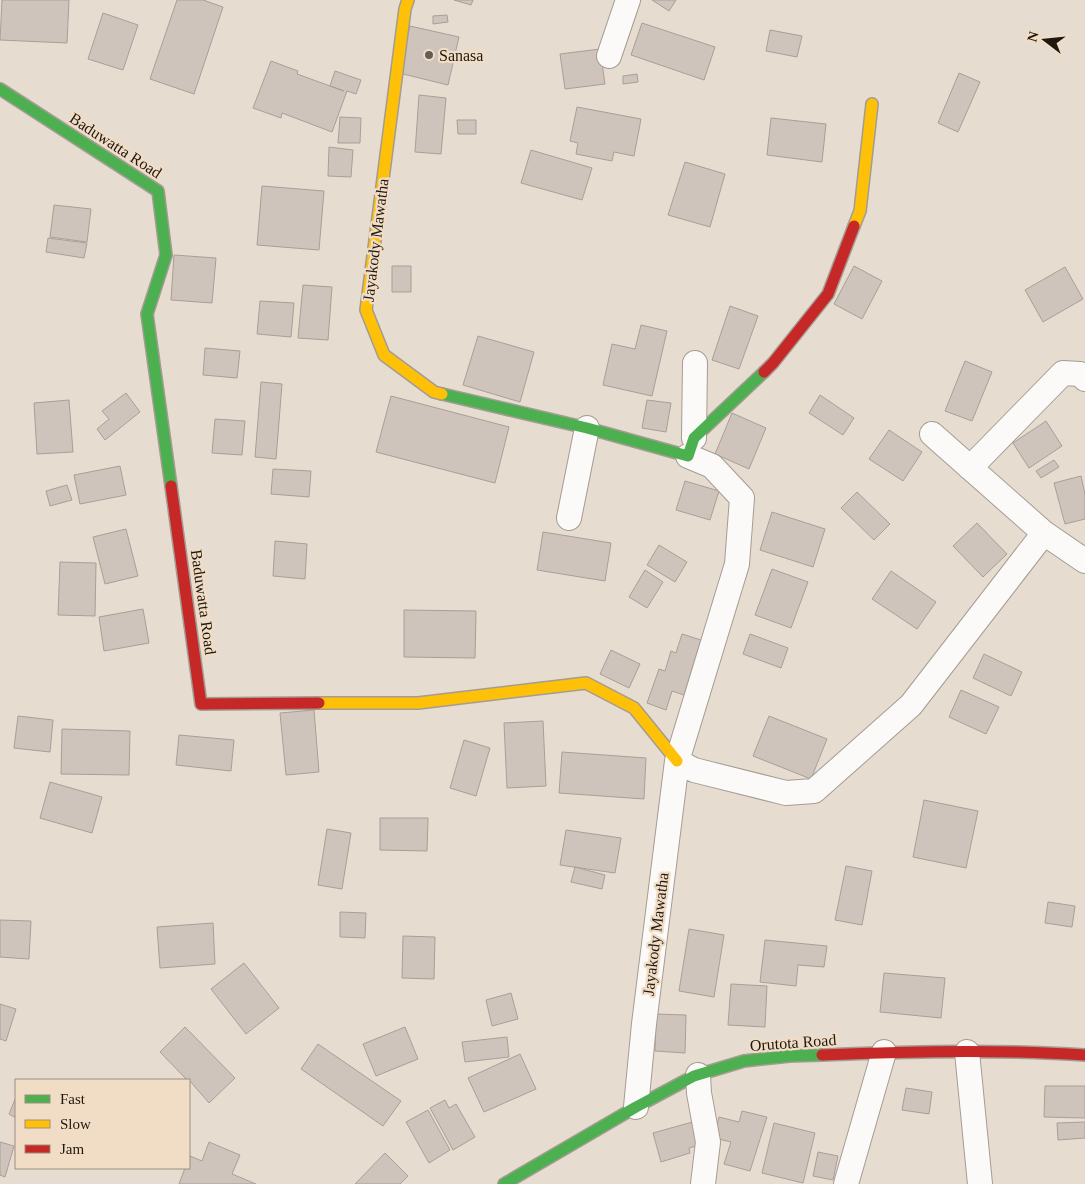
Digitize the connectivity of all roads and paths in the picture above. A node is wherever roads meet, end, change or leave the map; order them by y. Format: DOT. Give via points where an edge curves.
graph roads {
  1 [pos="628,0"];
  2 [pos="407,5"];
  3 [pos="609,56"];
  4 [pos="0,89"];
  5 [pos="872,104"];
  6 [pos="695,363"];
  7 [pos="1085,379"];
  8 [pos="587,428"];
  9 [pos="932,434"];
  10 [pos="691,447"];
  11 [pos="970,468"];
  12 [pos="569,518"];
  13 [pos="1044,533"];
  14 [pos="1085,561"];
  15 [pos="685,765"];
  16 [pos="884,1052"];
  17 [pos="967,1052"];
  18 [pos="1085,1055"];
  19 [pos="698,1075"];
  20 [pos="636,1107"];
  21 [pos="504,1184"];
  22 [pos="703,1184"];
  23 [pos="846,1184"];
  24 [pos="980,1184"];
  1 -- 3 [label="street"];
  2 -- 8 [label="street, Jayakody Mawatha" via="366,310 384,356 434,392"];
  4 -- 15 [label="street, Baduwatta Road" via="158,191 166,255 146,314 202,704 418,703 586,683 634,708"];
  5 -- 10 [label="street" via="860,211 828,294 773,363"];
  6 -- 10 [label="street"];
  7 -- 11 [label="street" via="1080,374 1063,373"];
  8 -- 10 [label="street, Jayakody Mawatha"];
  8 -- 12 [label="street"];
  9 -- 11 [label="street"];
  10 -- 15 [label="street, Jayakody Mawatha" via="742,498 737,564"];
  11 -- 13 [label="street"];
  13 -- 14 [label="street"];
  13 -- 15 [label="street" via="911,704 814,791 786,793"];
  15 -- 20 [label="street, Jayakody Mawatha"];
  16 -- 17 [label="street, Orutota Road"];
  16 -- 19 [label="street, Orutota Road" via="744,1061"];
  16 -- 23 [label="street"];
  17 -- 18 [label="street, Orutota Road"];
  17 -- 24 [label="street"];
  19 -- 20 [label="street, Orutota Road"];
  19 -- 22 [label="street" via="708,1142"];
  20 -- 21 [label="street, Orutota Road"];
}
